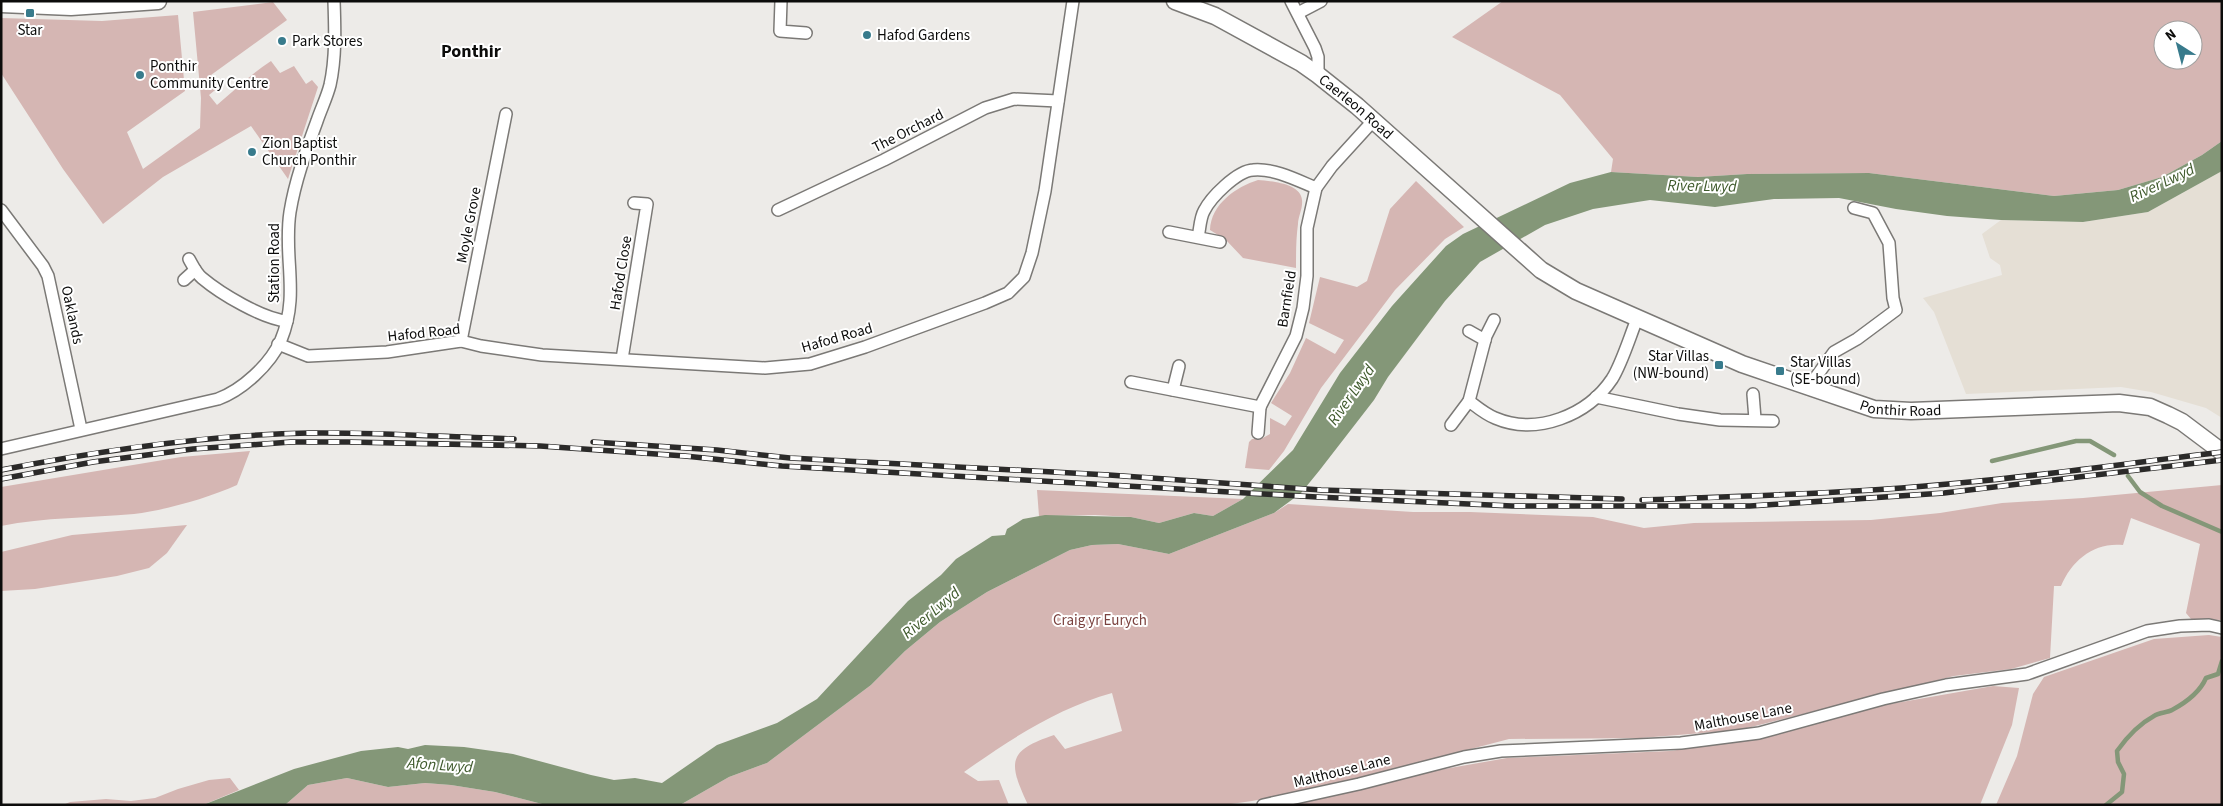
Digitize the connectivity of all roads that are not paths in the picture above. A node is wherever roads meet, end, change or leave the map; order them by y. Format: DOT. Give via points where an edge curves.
graph roads {
  1 [pos="158,1"];
  2 [pos="334,1"];
  3 [pos="781,1"];
  4 [pos="1073,1"];
  5 [pos="1175,1"];
  6 [pos="1291,1"];
  7 [pos="1321,1"];
  8 [pos="1,4"];
  9 [pos="1298,13"];
  10 [pos="806,33"];
  11 [pos="1318,75"];
  12 [pos="1058,101"];
  13 [pos="506,114"];
  14 [pos="1373,121"];
  15 [pos="1316,188"];
  16 [pos="634,203"];
  17 [pos="1854,208"];
  18 [pos="778,210"];
  19 [pos="3,217"];
  20 [pos="1169,232"];
  21 [pos="1198,237"];
  22 [pos="1220,242"];
  23 [pos="1515,246"];
  24 [pos="189,259"];
  25 [pos="195,270"];
  26 [pos="184,280"];
  27 [pos="1638,319"];
  28 [pos="1494,320"];
  29 [pos="287,321"];
  30 [pos="1470,331"];
  31 [pos="1485,340"];
  32 [pos="461,341"];
  33 [pos="278,344"];
  34 [pos="622,360"];
  35 [pos="1179,366"];
  36 [pos="1131,382"];
  37 [pos="1808,388"];
  38 [pos="1173,390"];
  39 [pos="1753,394"];
  40 [pos="1596,398"];
  41 [pos="1469,401"];
  42 [pos="1260,407"];
  43 [pos="1755,419"];
  44 [pos="1773,421"];
  45 [pos="1452,425"];
  46 [pos="81,429"];
  47 [pos="1258,433"];
  48 [pos="1,449"];
  49 [pos="2222,452"];
  50 [pos="2222,628"];
  51 [pos="1262,805"];
  1 -- 8 [label="main road" via="71,6"];
  2 -- 29 [label="street, Station Road" via="335,37 330,85 289,215 292,289"];
  3 -- 10 [label="street" via="780,31"];
  4 -- 12 [label="street, Hafod Road"];
  5 -- 11 [label="main road, Caerleon Road" via="1215,16"];
  6 -- 9 [label="street"];
  7 -- 9 [label="street"];
  9 -- 11 [label="street" via="1318,57"];
  11 -- 14 [label="main road, Caerleon Road"];
  12 -- 18 [label="street, The Orchard" via="1014,99 985,108"];
  12 -- 34 [label="street, Hafod Road" via="1032,253 1024,277 1008,293 810,364 765,368"];
  13 -- 32 [label="street, Moyle Grove"];
  14 -- 15 [label="street, Barnfield"];
  14 -- 23 [label="main road, Caerleon Road"];
  15 -- 21 [label="street" via="1272,172 1251,170 1219,192 1203,212"];
  15 -- 42 [label="street, Barnfield" via="1307,228 1307,276 1296,336"];
  16 -- 34 [label="street, Hafod Close" via="647,204"];
  17 -- 37 [label="street" via="1873,213 1889,243 1896,310 1834,352"];
  19 -- 46 [label="street, Oaklands" via="48,276"];
  20 -- 21 [label="street"];
  21 -- 22 [label="street"];
  23 -- 27 [label="main road, Ponthir Road" via="1541,270 1576,291"];
  24 -- 25 [label="street"];
  25 -- 26 [label="street"];
  25 -- 29 [label="street" via="262,315"];
  27 -- 37 [label="main road, Ponthir Road" via="1742,364"];
  27 -- 40 [label="street" via="1612,378"];
  28 -- 31 [label="street"];
  29 -- 33 [label="street, Station Road"];
  30 -- 31 [label="street"];
  31 -- 41 [label="street"];
  32 -- 33 [label="street, Hafod Road" via="387,352 308,356"];
  32 -- 34 [label="street, Hafod Road" via="542,355"];
  33 -- 46 [label="street, Station Road" via="266,362 232,394 124,422"];
  35 -- 38 [label="street"];
  36 -- 38 [label="street"];
  37 -- 49 [label="main road, Ponthir Road" via="1874,409 1911,411 2118,403 2150,407 2182,422"];
  38 -- 42 [label="street"];
  39 -- 43 [label="street"];
  40 -- 41 [label="street" via="1571,416 1543,424 1514,423 1495,418"];
  40 -- 43 [label="street" via="1694,417"];
  41 -- 45 [label="street"];
  42 -- 47 [label="street, Barnfield"];
  43 -- 44 [label="street"];
  46 -- 48 [label="street, Station Road"];
  50 -- 51 [label="street, Malthouse Lane" via="2180,626 2147,631 2027,674 1946,684 1759,733 1681,743 1501,751"];
}
